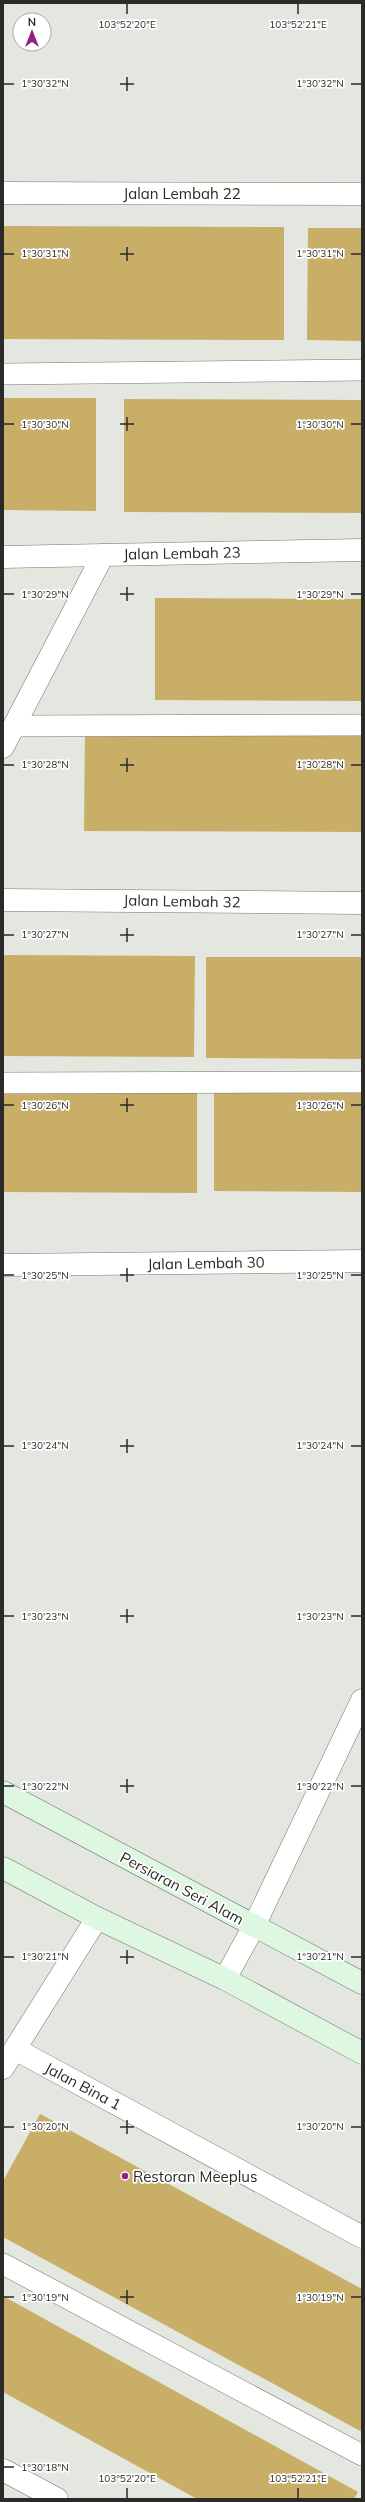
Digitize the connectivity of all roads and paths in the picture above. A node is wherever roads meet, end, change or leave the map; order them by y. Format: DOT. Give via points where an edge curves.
graph roads {
  1 [pos="3,193"];
  2 [pos="362,194"];
  3 [pos="362,370"];
  4 [pos="3,374"];
  5 [pos="362,550"];
  6 [pos="103,555"];
  7 [pos="3,557"];
  8 [pos="362,725"];
  9 [pos="14,726"];
  10 [pos="3,747"];
  11 [pos="3,900"];
  12 [pos="362,903"];
  13 [pos="362,1082"];
  14 [pos="3,1083"];
  15 [pos="362,1261"];
  16 [pos="3,1265"];
  17 [pos="362,1700"];
  18 [pos="3,1792"];
  19 [pos="3,1868"];
  20 [pos="97,1918"];
  21 [pos="254,1926"];
  22 [pos="225,1980"];
  23 [pos="362,1983"];
  24 [pos="15,2049"];
  25 [pos="362,2053"];
  26 [pos="3,2068"];
  27 [pos="362,2237"];
  28 [pos="3,2264"];
  29 [pos="362,2455"];
  30 [pos="3,2470"];
  31 [pos="57,2499"];
  1 -- 2 [label="street, Jalan Lembah 22"];
  3 -- 4 [label="lane"];
  5 -- 6 [label="street, Jalan Lembah 23"];
  6 -- 7 [label="street, Jalan Lembah 23"];
  6 -- 9 [label="street"];
  8 -- 9 [label="lane"];
  9 -- 10 [label="street"];
  11 -- 12 [label="street, Jalan Lembah 32"];
  13 -- 14 [label="lane"];
  15 -- 16 [label="street, Jalan Lembah 30"];
  17 -- 21 [label="street"];
  18 -- 21 [label="main road, Persiaran Seri Alam"];
  19 -- 20 [label="main road"];
  20 -- 22 [label="main road"];
  20 -- 24 [label="street"];
  21 -- 22 [label="street"];
  21 -- 23 [label="main road, Persiaran Seri Alam"];
  22 -- 25 [label="main road"];
  24 -- 26 [label="street"];
  24 -- 27 [label="street, Jalan Bina 1"];
  28 -- 29 [label="lane"];
  30 -- 31 [label="street"];
}
